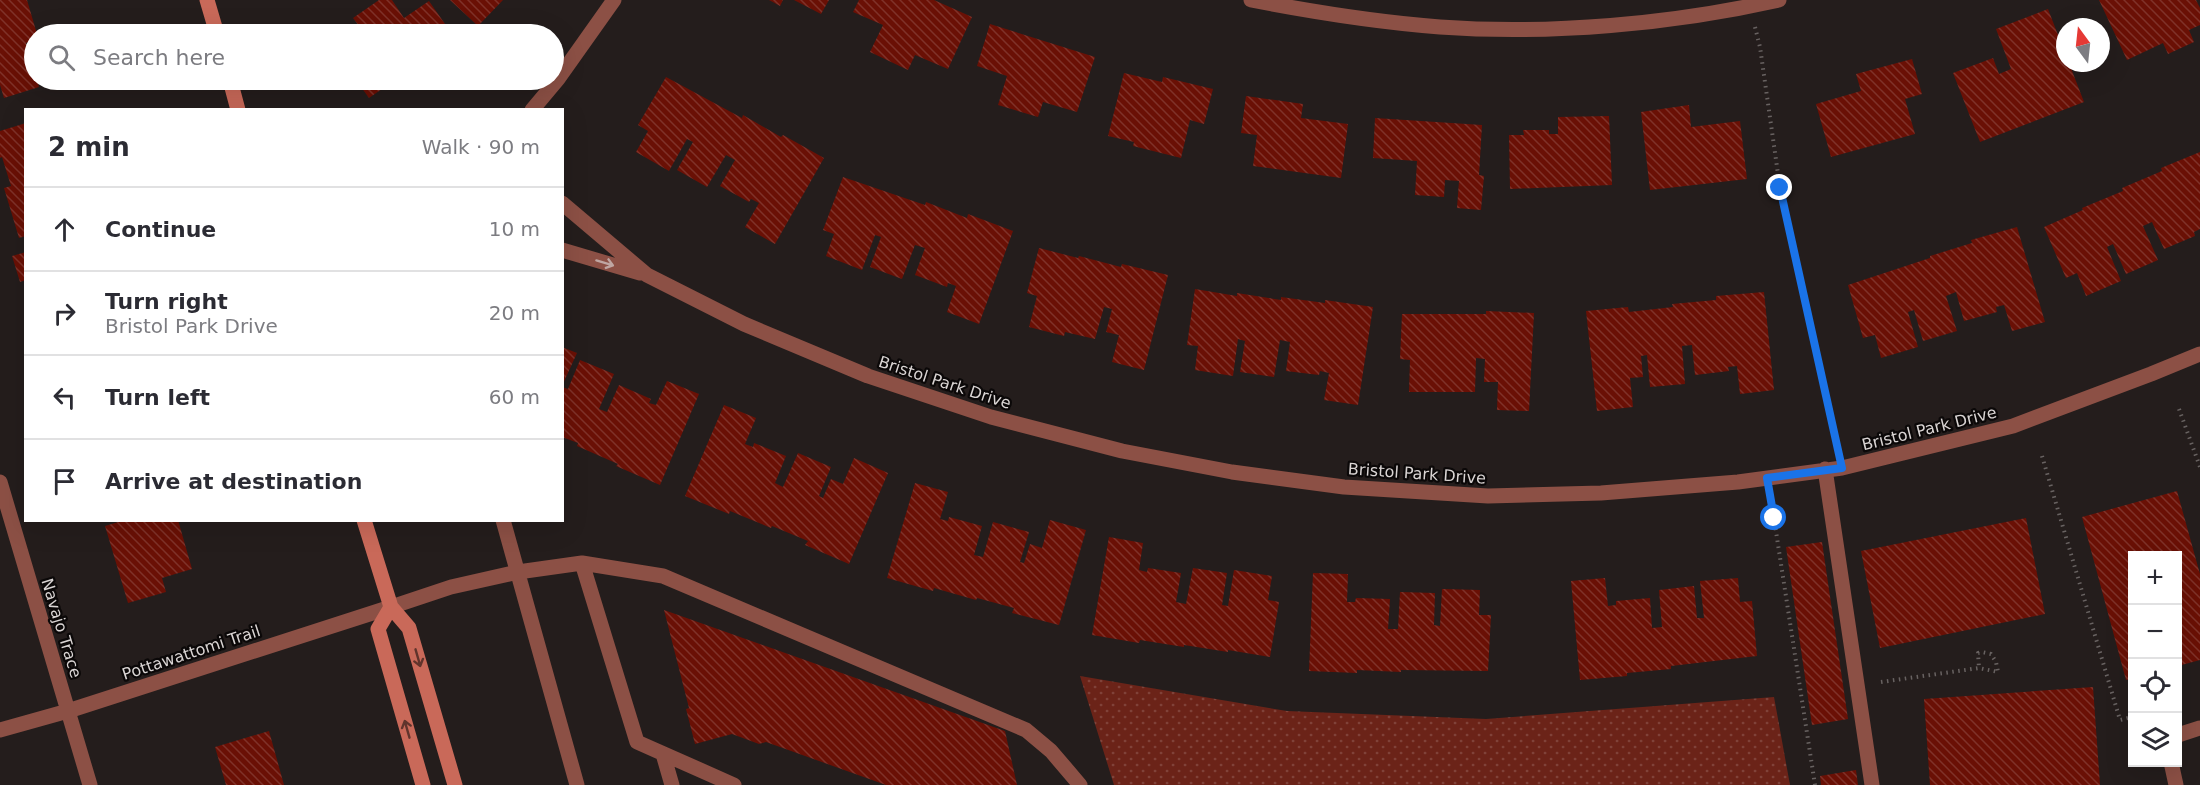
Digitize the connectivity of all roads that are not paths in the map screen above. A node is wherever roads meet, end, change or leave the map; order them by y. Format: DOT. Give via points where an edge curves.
graph roads {
  1 [pos="207,0"];
  2 [pos="614,0"];
  3 [pos="1251,0"];
  4 [pos="1779,0"];
  5 [pos="214,24"];
  6 [pos="564,71"];
  7 [pos="233,90"];
  8 [pos="549,90"];
  9 [pos="237,108"];
  10 [pos="534,108"];
  11 [pos="564,205"];
  12 [pos="564,251"];
  13 [pos="647,275"];
  14 [pos="2200,354"];
  15 [pos="1825,469"];
  16 [pos="0,482"];
  17 [pos="365,522"];
  18 [pos="504,522"];
  19 [pos="582,563"];
  20 [pos="518,573"];
  21 [pos="391,607"];
  22 [pos="68,711"];
  23 [pos="2200,728"];
  24 [pos="0,730"];
  25 [pos="2182,734"];
  26 [pos="663,754"];
  27 [pos="2172,767"];
  28 [pos="90,785"];
  29 [pos="423,785"];
  30 [pos="455,785"];
  31 [pos="577,785"];
  32 [pos="672,785"];
  33 [pos="734,785"];
  34 [pos="1080,785"];
  35 [pos="1872,785"];
  36 [pos="2176,785"];
  1 -- 5 [label="street"];
  2 -- 6 [label="street"];
  3 -- 4 [label="street" via="1328,15 1430,26 1512,29 1599,27"];
  7 -- 9 [label="street"];
  8 -- 10 [label="street"];
  11 -- 13 [label="street, Bristol Park Drive"];
  12 -- 13 [label="street, Bristol Park Drive, one-way"];
  13 -- 15 [label="street, Bristol Park Drive" via="744,324 868,376 991,417 1089,443 1232,472 1344,487 1488,496 1601,493"];
  14 -- 15 [label="street, Bristol Park Drive" via="2013,426"];
  15 -- 35 [label="street"];
  16 -- 22 [label="street, Navajo Trace"];
  17 -- 21 [label="street"];
  18 -- 20 [label="street"];
  19 -- 20 [label="street, Pottawattomi Trail"];
  19 -- 26 [label="street" via="637,742"];
  19 -- 34 [label="street, Pottawattomi Trail" via="663,576 1026,730 1051,751"];
  20 -- 21 [label="street, Pottawattomi Trail" via="451,587"];
  20 -- 31 [label="street"];
  21 -- 22 [label="street, Pottawattomi Trail"];
  29 -- 21 [label="street, one-way" via="378,628"];
  21 -- 30 [label="street, one-way" via="410,628"];
  22 -- 24 [label="street, Pottawattomi Trail"];
  22 -- 28 [label="street, Navajo Trace"];
  23 -- 25 [label="street"];
  26 -- 32 [label="street"];
  26 -- 33 [label="street"];
  27 -- 36 [label="street"];
}
